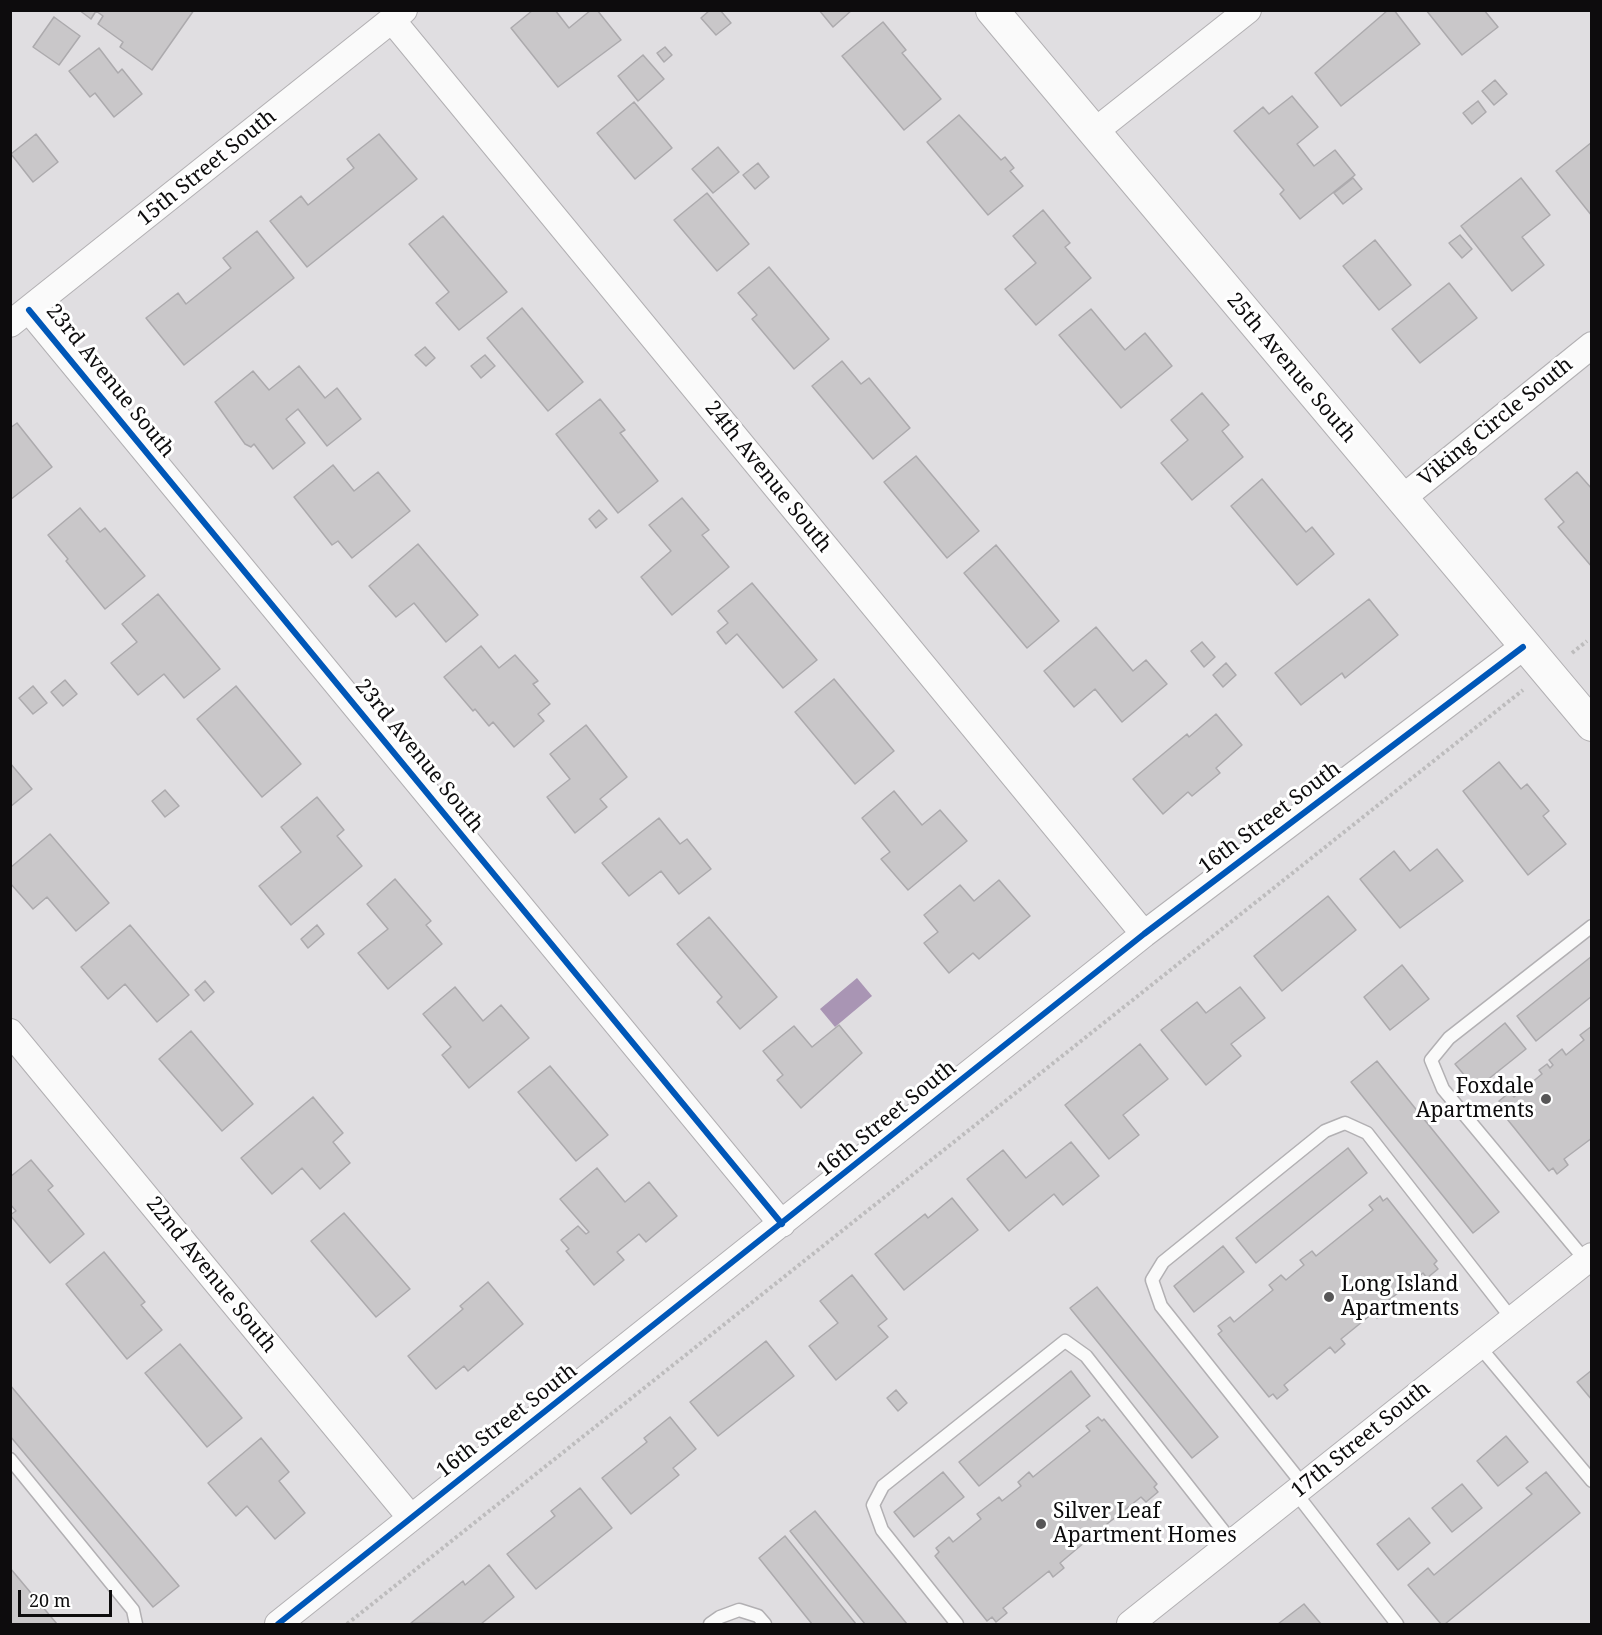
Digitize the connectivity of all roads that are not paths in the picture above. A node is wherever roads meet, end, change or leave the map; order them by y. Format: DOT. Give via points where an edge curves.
graph roads {
  1 [pos="992,10"];
  2 [pos="1248,10"];
  3 [pos="398,15"];
  4 [pos="1094,132"];
  5 [pos="20,317"];
  6 [pos="1592,345"];
  7 [pos="1400,500"];
  8 [pos="1523,647"];
  9 [pos="1592,725"];
  10 [pos="1592,926"];
  11 [pos="1144,934"];
  12 [pos="10,1032"];
  13 [pos="782,1224"];
  14 [pos="1589,1259"];
  15 [pos="1512,1319"];
  16 [pos="1479,1346"];
  17 [pos="10,1459"];
  18 [pos="1592,1481"];
  19 [pos="1299,1489"];
  20 [pos="411,1518"];
  21 [pos="1232,1542"];
  22 [pos="136,1624"];
  23 [pos="278,1624"];
  24 [pos="710,1624"];
  25 [pos="765,1624"];
  26 [pos="957,1624"];
  27 [pos="1130,1624"];
  28 [pos="1397,1624"];
  1 -- 4 [label="street, 25th Avenue South"];
  2 -- 4 [label="street"];
  3 -- 5 [label="street, 15th Street South"];
  3 -- 11 [label="street, 24th Avenue South"];
  4 -- 7 [label="street, 25th Avenue South"];
  5 -- 13 [label="street, 23rd Avenue South"];
  6 -- 7 [label="street, Viking Circle South"];
  7 -- 8 [label="street, 25th Avenue South"];
  8 -- 9 [label="street, 25th Avenue South"];
  8 -- 11 [label="street, 16th Street South"];
  10 -- 14 [label="lane" via="1449,1038 1431,1059 1443,1089"];
  11 -- 13 [label="street, 16th Street South"];
  12 -- 20 [label="street, 22nd Avenue South"];
  13 -- 20 [label="street, 16th Street South"];
  14 -- 15 [label="street, 17th Street South"];
  15 -- 16 [label="street, 17th Street South"];
  15 -- 19 [label="lane" via="1367,1133 1345,1123 1316,1138 1163,1262 1152,1281 1161,1306"];
  16 -- 18 [label="lane"];
  16 -- 19 [label="street, 17th Street South"];
  17 -- 22 [label="lane" via="133,1610"];
  19 -- 21 [label="street, 17th Street South"];
  19 -- 28 [label="lane"];
  20 -- 23 [label="street, 16th Street South"];
  21 -- 26 [label="lane" via="1086,1356 1065,1341 883,1486 873,1505 882,1530"];
  21 -- 27 [label="street, 17th Street South"];
  24 -- 25 [label="lane" via="739,1610 758,1616"];
}
